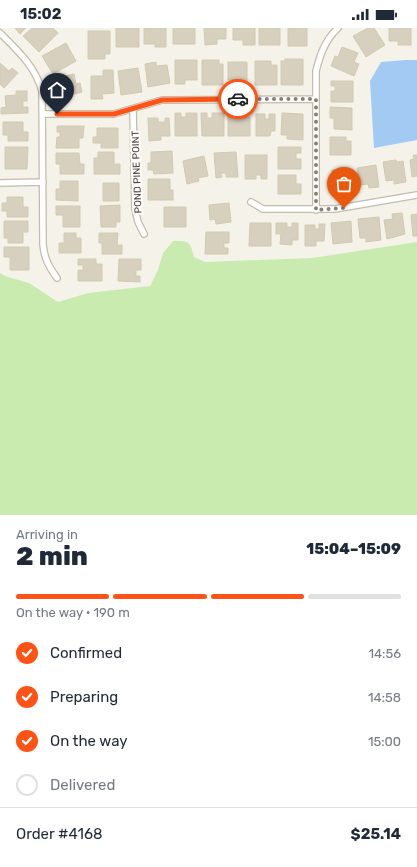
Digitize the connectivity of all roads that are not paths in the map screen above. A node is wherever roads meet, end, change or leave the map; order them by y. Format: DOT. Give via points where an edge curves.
graph roads {
  1 [pos="337,28"];
  2 [pos="0,33"];
  3 [pos="316,99"];
  4 [pos="133,109"];
  5 [pos="43,114"];
  6 [pos="43,182"];
  7 [pos="0,183"];
  8 [pos="417,195"];
  9 [pos="251,202"];
  10 [pos="316,210"];
  11 [pos="144,234"];
  12 [pos="57,278"];
  1 -- 3 [label="street" via="320,56 316,71"];
  2 -- 5 [label="street" via="24,56 34,70 42,91"];
  3 -- 4 [label="street" via="162,100"];
  3 -- 10 [label="street"];
  4 -- 5 [label="street" via="114,114"];
  4 -- 11 [label="street, POND PINE POINT" via="135,209"];
  5 -- 6 [label="street"];
  6 -- 7 [label="street"];
  6 -- 12 [label="street" via="44,255"];
  8 -- 10 [label="street" via="352,207"];
  9 -- 10 [label="street" via="263,209"];
}
